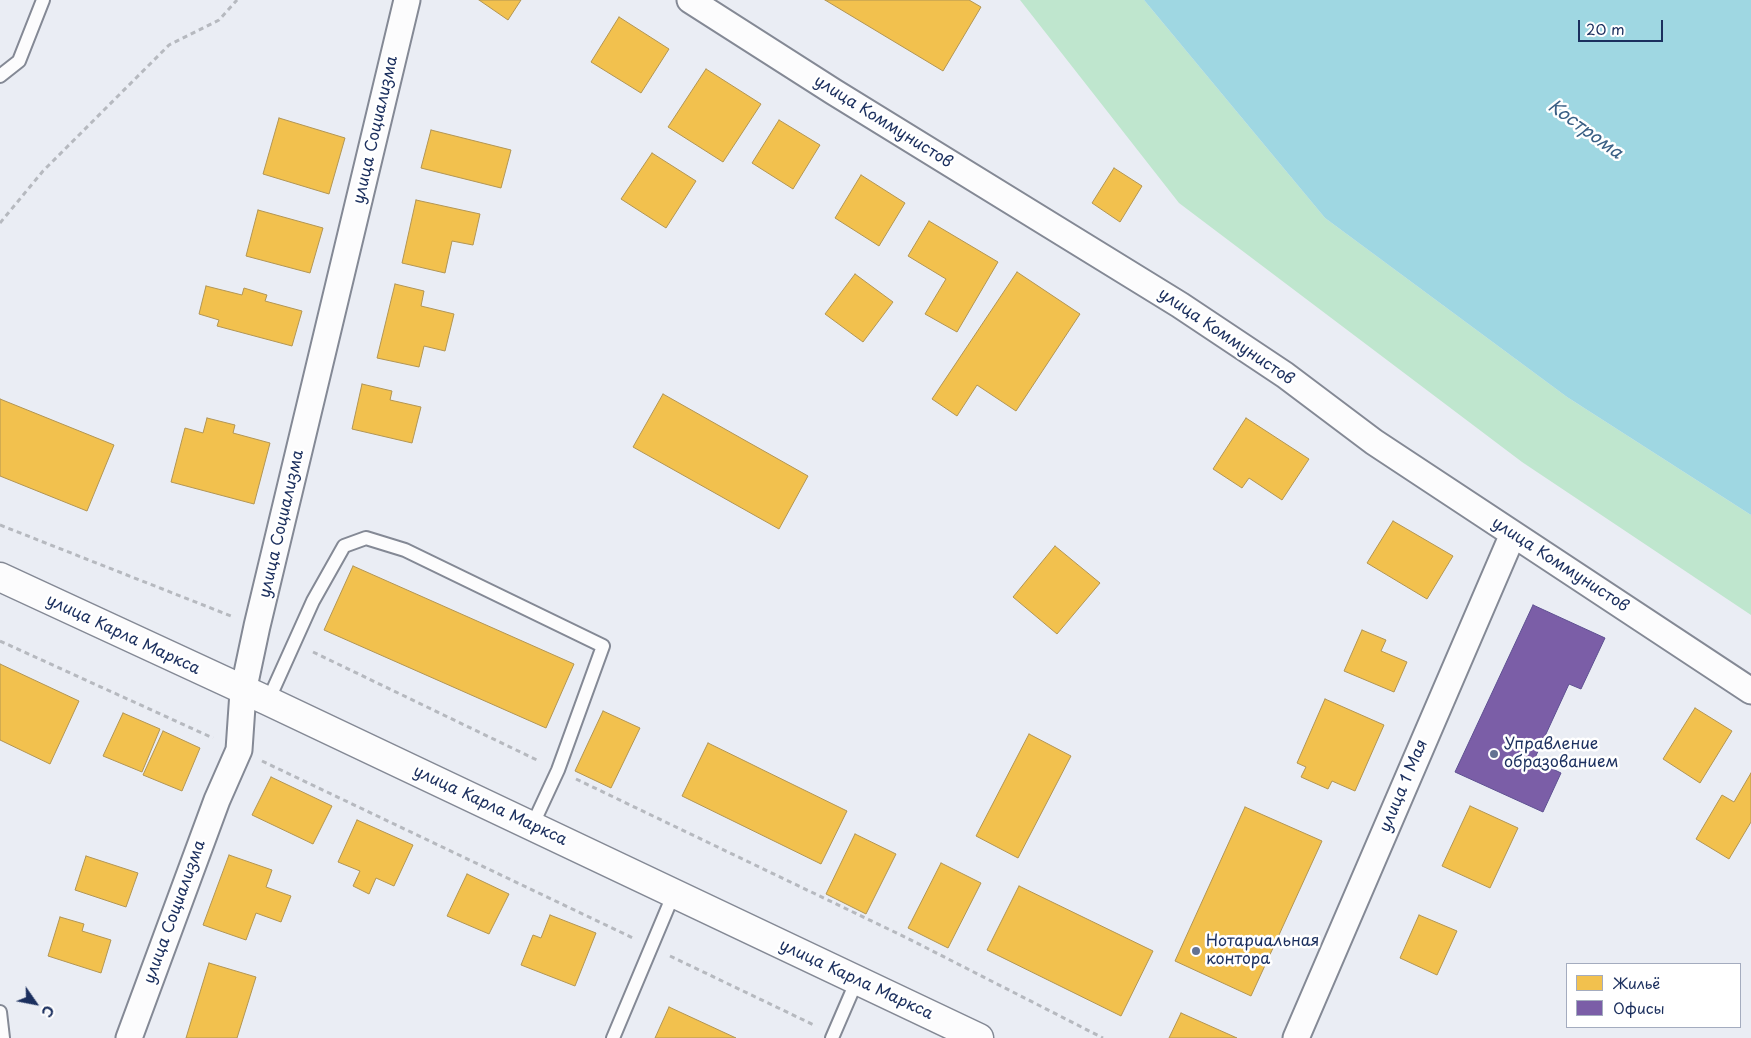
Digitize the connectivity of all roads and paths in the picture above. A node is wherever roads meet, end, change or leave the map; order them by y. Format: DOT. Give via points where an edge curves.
graph roads {
  1 [pos="43,0"];
  2 [pos="237,0"];
  3 [pos="407,0"];
  4 [pos="690,0"];
  5 [pos="0,76"];
  6 [pos="0,223"];
  7 [pos="1513,534"];
  8 [pos="0,578"];
  9 [pos="0,641"];
  10 [pos="1751,692"];
  11 [pos="255,696"];
  12 [pos="239,750"];
  13 [pos="532,826"];
  14 [pos="674,893"];
  15 [pos="650,946"];
  16 [pos="858,980"];
  17 [pos="0,1012"];
  18 [pos="833,1036"];
  19 [pos="3,1038"];
  20 [pos="129,1038"];
  21 [pos="613,1038"];
  22 [pos="979,1038"];
  23 [pos="1296,1038"];
  1 -- 5 [label="lane" via="19,61"];
  2 -- 6 [label="path" via="219,20 169,45 43,171"];
  3 -- 11 [label="street, улица Социализма"];
  4 -- 7 [label="street, улица Коммунистов" via="1180,305 1285,376 1374,442"];
  7 -- 10 [label="street, улица Коммунистов"];
  7 -- 23 [label="street, улица 1 Мая"];
  8 -- 11 [label="main road, улица Карла Маркса"];
  9 -- 12 [label="path"];
  11 -- 12 [label="street, улица Социализма"];
  11 -- 13 [label="main road, улица Карла Маркса"];
  11 -- 13 [label="lane" via="344,546 366,538 405,550 603,646 558,770"];
  12 -- 15 [label="path"];
  12 -- 20 [label="street, улица Социализма" via="217,800"];
  13 -- 14 [label="main road, улица Карла Маркса"];
  14 -- 15 [label="lane"];
  14 -- 16 [label="main road, улица Карла Маркса"];
  15 -- 18 [label="path"];
  15 -- 21 [label="lane"];
  16 -- 18 [label="lane"];
  16 -- 22 [label="main road, улица Карла Маркса"];
  17 -- 19 [label="lane"];
}
